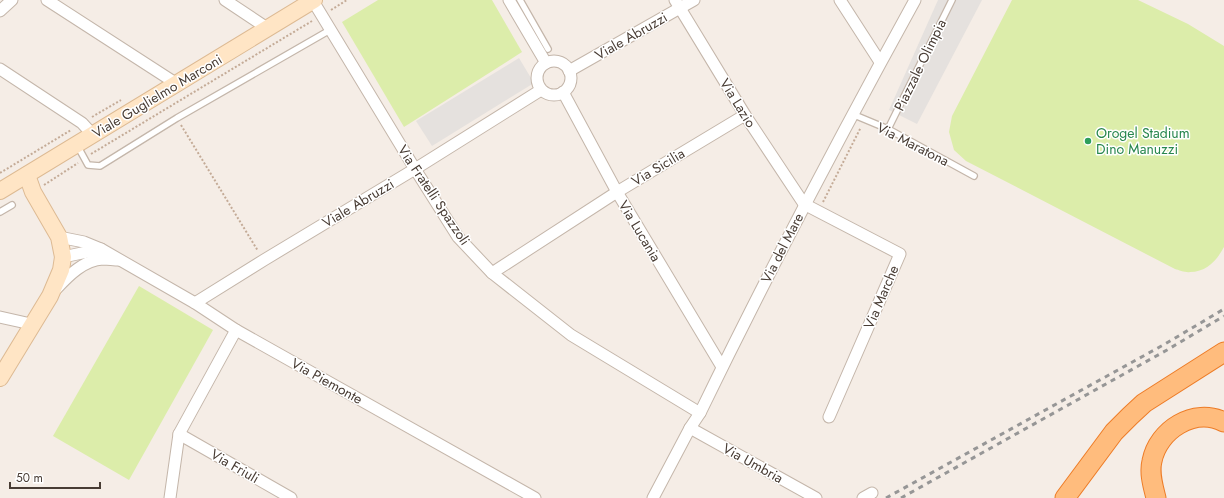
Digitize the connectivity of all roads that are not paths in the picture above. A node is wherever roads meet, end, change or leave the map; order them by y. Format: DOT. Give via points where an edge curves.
graph roads {
  1 [pos="12,0"];
  2 [pos="47,0"];
  3 [pos="225,0"];
  4 [pos="313,0"];
  5 [pos="509,0"];
  6 [pos="520,0"];
  7 [pos="694,0"];
  8 [pos="840,0"];
  9 [pos="915,0"];
  10 [pos="952,0"];
  11 [pos="678,4"];
  12 [pos="0,11"];
  13 [pos="267,28"];
  14 [pos="330,30"];
  15 [pos="548,49"];
  16 [pos="880,62"];
  17 [pos="546,63"];
  18 [pos="0,69"];
  19 [pos="569,71"];
  20 [pos="177,84"];
  21 [pos="541,90"];
  22 [pos="563,92"];
  23 [pos="852,114"];
  24 [pos="745,115"];
  25 [pos="888,129"];
  26 [pos="94,135"];
  27 [pos="81,152"];
  28 [pos="415,170"];
  29 [pos="27,175"];
  30 [pos="974,176"];
  31 [pos="0,191"];
  32 [pos="617,192"];
  33 [pos="804,204"];
  34 [pos="12,205"];
  35 [pos="0,212"];
  36 [pos="57,232"];
  37 [pos="101,248"];
  38 [pos="63,257"];
  39 [pos="122,261"];
  40 [pos="492,273"];
  41 [pos="50,296"];
  42 [pos="196,303"];
  43 [pos="0,317"];
  44 [pos="31,324"];
  45 [pos="236,330"];
  46 [pos="1224,352"];
  47 [pos="722,367"];
  48 [pos="0,378"];
  49 [pos="700,413"];
  50 [pos="829,417"];
  51 [pos="1224,422"];
  52 [pos="690,428"];
  53 [pos="179,434"];
  54 [pos="170,498"];
  55 [pos="291,498"];
  56 [pos="535,498"];
  57 [pos="653,498"];
  58 [pos="816,498"];
  59 [pos="1064,498"];
  60 [pos="1156,498"];
  1 -- 12 [label="street"];
  2 -- 20 [label="street"];
  3 -- 13 [label="street"];
  4 -- 13 [label="main road, Viale Guglielmo Marconi"];
  4 -- 14 [label="street, Via Fratelli Spazzoli"];
  5 -- 17 [label="street"];
  6 -- 15 [label="lane"];
  7 -- 11 [label="street, Viale Abruzzi"];
  8 -- 16 [label="street"];
  9 -- 16 [label="street, Via del Mare"];
  10 -- 25 [label="lane, Piazzale Olimpia"];
  11 -- 19 [label="street, Viale Abruzzi"];
  11 -- 24 [label="street, Via Lazio"];
  13 -- 20 [label="main road, Viale Guglielmo Marconi"];
  14 -- 27 [label="lane" via="177,118 100,166 88,165"];
  14 -- 28 [label="street, Via Fratelli Spazzoli"];
  16 -- 23 [label="street, Via del Mare"];
  17 -- 19 [label="street" via="562,63"];
  17 -- 21 [label="street" via="537,75"];
  18 -- 26 [label="street" via="82,123"];
  19 -- 22 [label="street" via="570,80"];
  20 -- 26 [label="main road, Viale Guglielmo Marconi"];
  21 -- 22 [label="street" via="551,95"];
  21 -- 28 [label="street, Viale Abruzzi"];
  22 -- 32 [label="street, Via Lucania"];
  23 -- 25 [label="lane, Via Maratona"];
  23 -- 33 [label="street, Via del Mare"];
  24 -- 32 [label="street, Via Sicilia"];
  24 -- 33 [label="street, Via Lazio"];
  25 -- 30 [label="lane, Via Maratona"];
  26 -- 27 [label="main road, Viale Guglielmo Marconi"];
  27 -- 29 [label="main road, Viale Guglielmo Marconi"];
  28 -- 40 [label="street, Via Fratelli Spazzoli" via="458,237"];
  28 -- 42 [label="street, Viale Abruzzi"];
  29 -- 31 [label="main road, Viale Guglielmo Marconi"];
  29 -- 36 [label="main road" via="33,192"];
  32 -- 40 [label="street, Via Sicilia"];
  32 -- 47 [label="street, Via Lucania"];
  33 -- 47 [label="street, Via del Mare"];
  33 -- 50 [label="street, Via Marche" via="900,254"];
  34 -- 35 [label="lane"];
  36 -- 37 [label="street, Via Piemonte"];
  36 -- 38 [label="main road"];
  37 -- 38 [label="street"];
  37 -- 39 [label="street, Via Piemonte"];
  38 -- 41 [label="main road" via="61,270"];
  39 -- 41 [label="street" via="103,259 90,262 74,272"];
  39 -- 42 [label="street, Via Piemonte"];
  40 -- 49 [label="street, Via Fratelli Spazzoli" via="571,334"];
  41 -- 44 [label="main road"];
  42 -- 45 [label="street, Via Piemonte"];
  43 -- 44 [label="street"];
  44 -- 48 [label="main road"];
  45 -- 53 [label="street"];
  45 -- 56 [label="street, Via Piemonte"];
  46 -- 59 [label="highway" via="1144,403 1114,432"];
  47 -- 49 [label="street, Via del Mare"];
  49 -- 52 [label="street, Via del Mare"];
  51 -- 60 [label="highway" via="1209,418 1185,421 1161,438 1152,461 1151,473"];
  52 -- 57 [label="street, Via del Mare"];
  52 -- 58 [label="street, Via Umbria"];
  53 -- 54 [label="street"];
  53 -- 55 [label="street, Via Friuli"];
}
